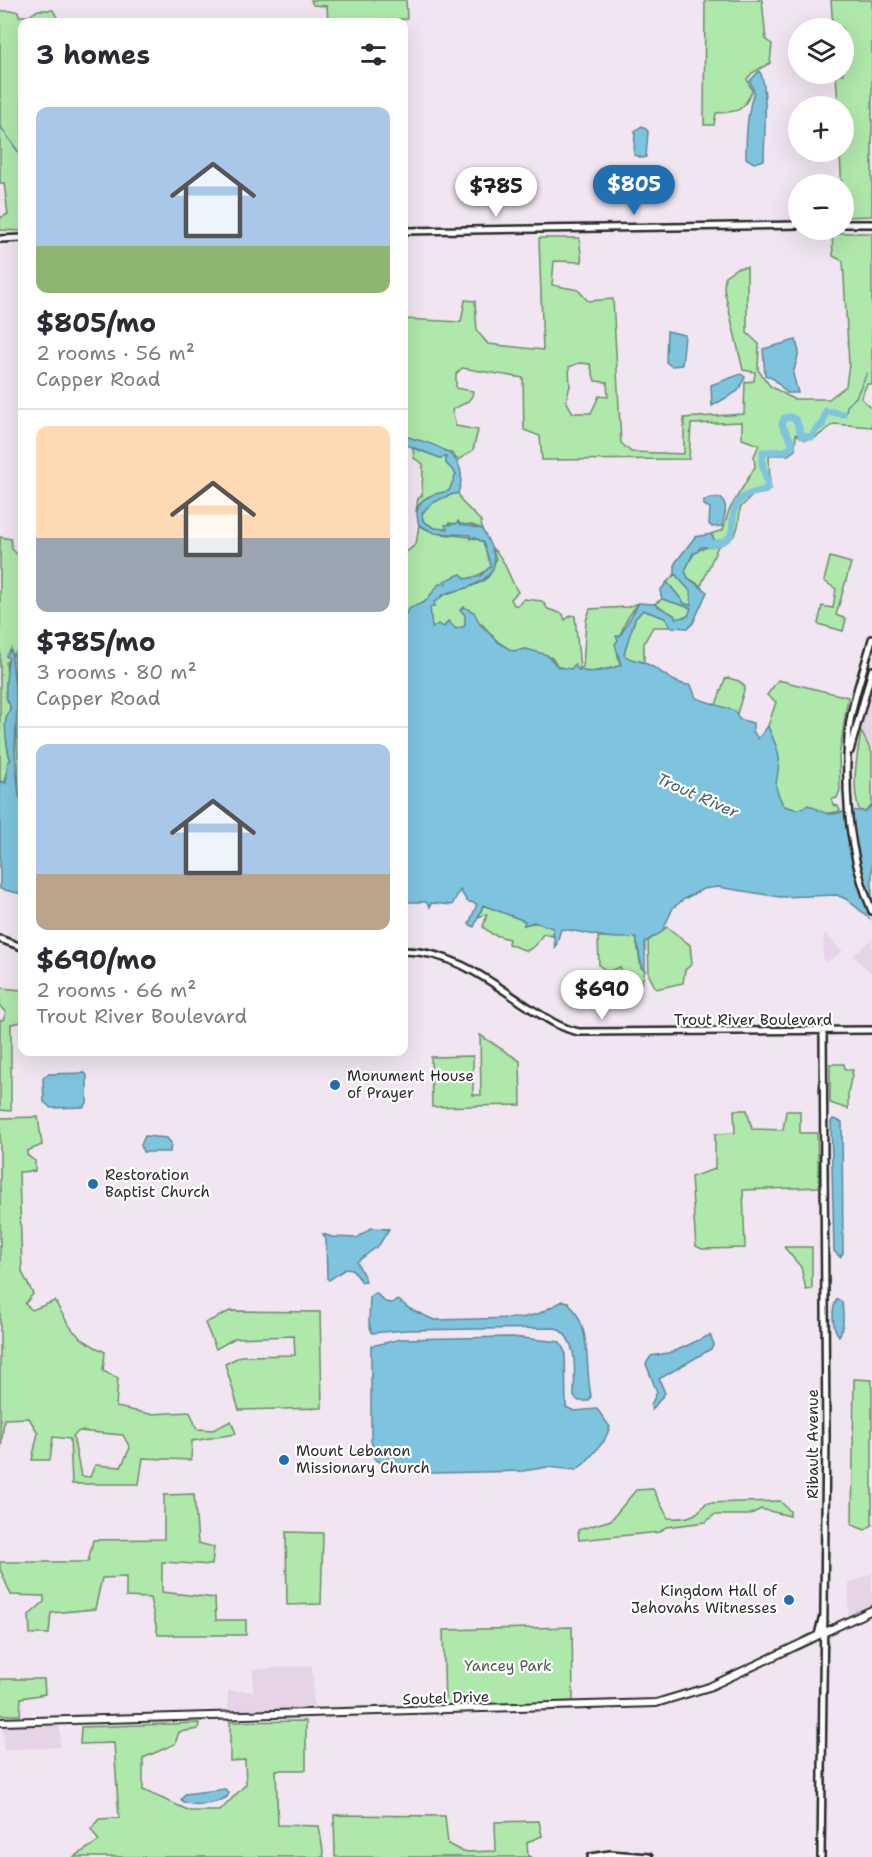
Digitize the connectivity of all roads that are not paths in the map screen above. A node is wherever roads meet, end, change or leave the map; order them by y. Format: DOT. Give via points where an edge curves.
graph roads {
  1 [pos="854,224"];
  2 [pos="872,224"];
  3 [pos="788,225"];
  4 [pos="408,231"];
  5 [pos="0,238"];
  6 [pos="18,238"];
  7 [pos="872,639"];
  8 [pos="870,657"];
  9 [pos="872,670"];
  10 [pos="849,756"];
  11 [pos="872,911"];
  12 [pos="0,939"];
  13 [pos="18,946"];
  14 [pos="408,951"];
  15 [pos="872,1030"];
  16 [pos="823,1031"];
  17 [pos="872,1610"];
  18 [pos="821,1633"];
  19 [pos="0,1722"];
  20 [pos="591,1857"];
  21 [pos="649,1857"];
  22 [pos="821,1857"];
  1 -- 2 [label="street"];
  3 -- 4 [label="street"];
  5 -- 6 [label="street"];
  7 -- 8 [label="street"];
  8 -- 10 [label="street" via="851,723"];
  9 -- 10 [label="street"];
  10 -- 11 [label="street" via="847,802 855,856"];
  12 -- 13 [label="street"];
  14 -- 16 [label="street, Trout River Boulevard" via="452,959 557,1025 579,1032"];
  15 -- 16 [label="street, Trout River Boulevard"];
  16 -- 18 [label="street, Ribault Avenue"];
  17 -- 18 [label="main road, Soutel Drive"];
  18 -- 19 [label="main road, Soutel Drive" via="709,1687 656,1703"];
  18 -- 22 [label="street, Ribault Avenue"];
  20 -- 21 [label="street"];
}
